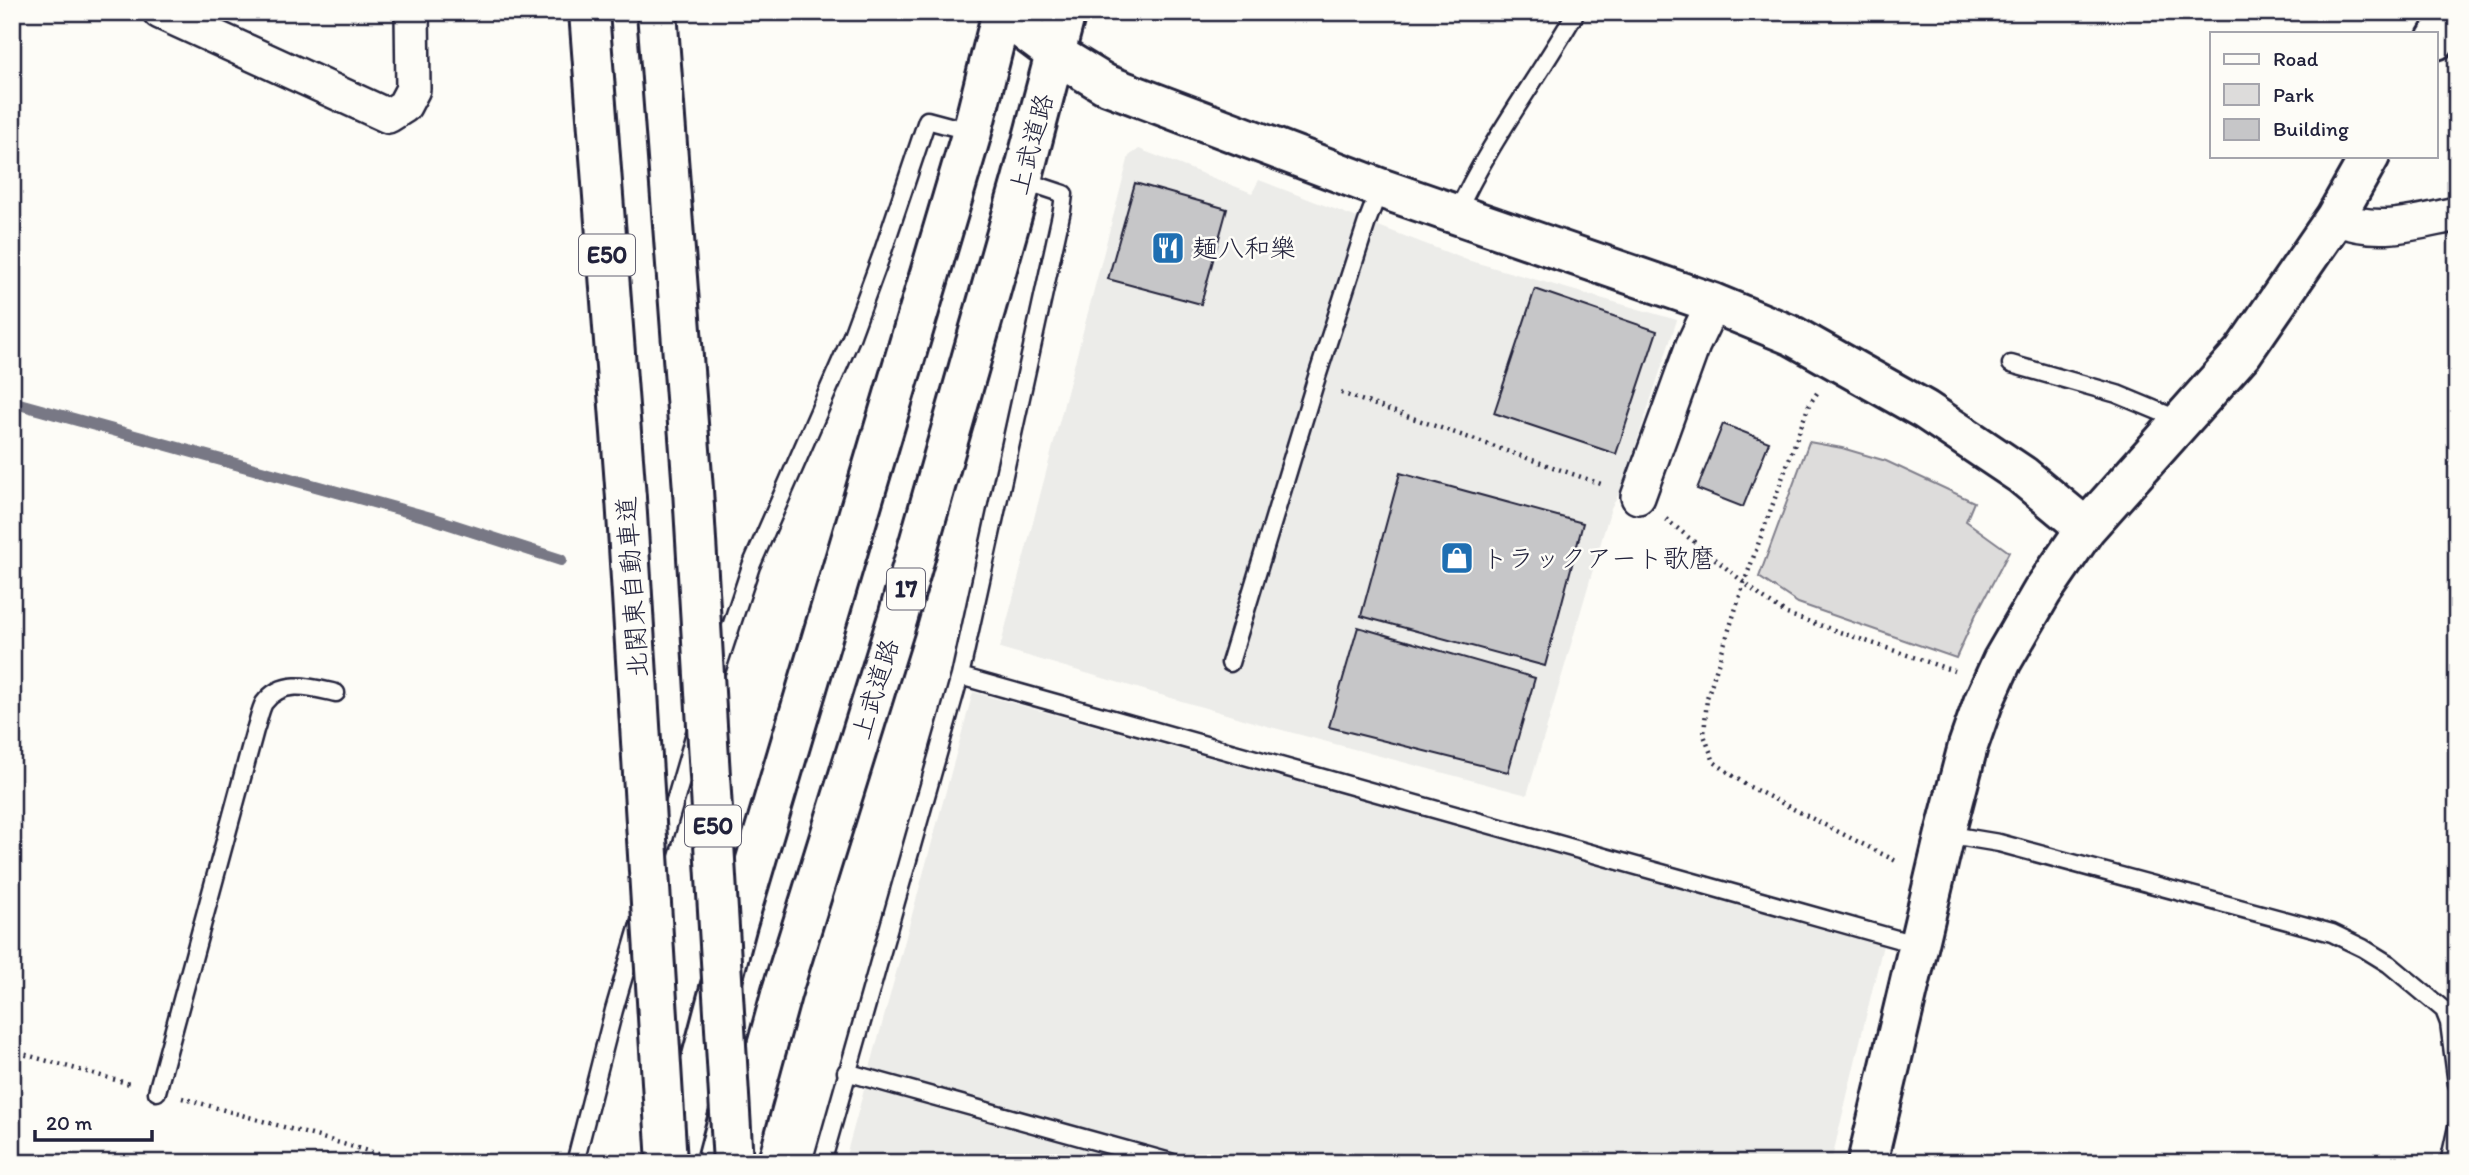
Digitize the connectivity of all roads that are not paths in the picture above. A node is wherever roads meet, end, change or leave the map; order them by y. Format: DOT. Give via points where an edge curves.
graph roads {
  1 [pos="160,12"];
  2 [pos="412,12"];
  3 [pos="589,12"];
  4 [pos="657,12"];
  5 [pos="1066,12"];
  6 [pos="1576,12"];
  7 [pos="2453,12"];
  8 [pos="1001,13"];
  9 [pos="2438,37"];
  10 [pos="1055,52"];
  11 [pos="972,132"];
  12 [pos="2369,158"];
  13 [pos="1022,180"];
  14 [pos="1380,188"];
  15 [pos="2457,214"];
  16 [pos="1457,215"];
  17 [pos="2335,218"];
  18 [pos="1713,303"];
  19 [pos="2011,364"];
  20 [pos="2182,421"];
  21 [pos="1638,496"];
  22 [pos="2087,527"];
  23 [pos="1230,663"];
  24 [pos="960,676"];
  25 [pos="336,693"];
  26 [pos="1945,834"];
  27 [pos="737,924"];
  28 [pos="1918,945"];
  29 [pos="846,1072"];
  30 [pos="2457,1084"];
  31 [pos="157,1092"];
  32 [pos="2457,1128"];
  33 [pos="575,1163"];
  34 [pos="647,1163"];
  35 [pos="667,1163"];
  36 [pos="674,1163"];
  37 [pos="734,1163"];
  38 [pos="822,1163"];
  39 [pos="1174,1163"];
  40 [pos="1867,1163"];
  41 [pos="2449,1163"];
  1 -- 2 [label="street" via="388,116 404,106 412,89"];
  3 -- 35 [label="main road, 北関東自動車道 / E50, bridge" via="626,498"];
  4 -- 37 [label="main road, E50, bridge"];
  5 -- 10 [label="main road, 上武道路 / 17"];
  6 -- 16 [label="lane" via="1471,181"];
  7 -- 9 [label="main road"];
  8 -- 10 [label="main road"];
  8 -- 11 [label="main road"];
  10 -- 13 [label="main road, 上武道路 / 17"];
  10 -- 14 [label="main road" via="1105,84"];
  11 -- 27 [label="main road"];
  11 -- 33 [label="lane" via="927,120 850,338 751,566 690,750"];
  12 -- 17 [label="main road"];
  13 -- 24 [label="lane" via="1064,194 1062,210"];
  13 -- 37 [label="main road, 上武道路 / 17" via="898,617 782,991"];
  14 -- 16 [label="main road"];
  14 -- 23 [label="lane" via="1322,358"];
  15 -- 17 [label="street" via="2372,228"];
  16 -- 18 [label="main road"];
  17 -- 20 [label="main road" via="2243,352"];
  18 -- 21 [label="street"];
  18 -- 22 [label="main road" via="1793,336 1925,410 2022,475"];
  19 -- 20 [label="lane" via="2117,394"];
  20 -- 22 [label="main road"];
  22 -- 26 [label="main road" via="2002,661 1968,746"];
  24 -- 28 [label="lane"];
  24 -- 29 [label="lane"];
  25 -- 31 [label="lane" via="304,685 280,690 264,704"];
  26 -- 28 [label="main road"];
  26 -- 30 [label="lane" via="1999,843 2332,933 2363,948 2444,1010"];
  27 -- 34 [label="main road"];
  27 -- 36 [label="main road"];
  28 -- 40 [label="main road"];
  29 -- 38 [label="lane"];
  29 -- 39 [label="lane"];
  32 -- 41 [label="lane"];
}
